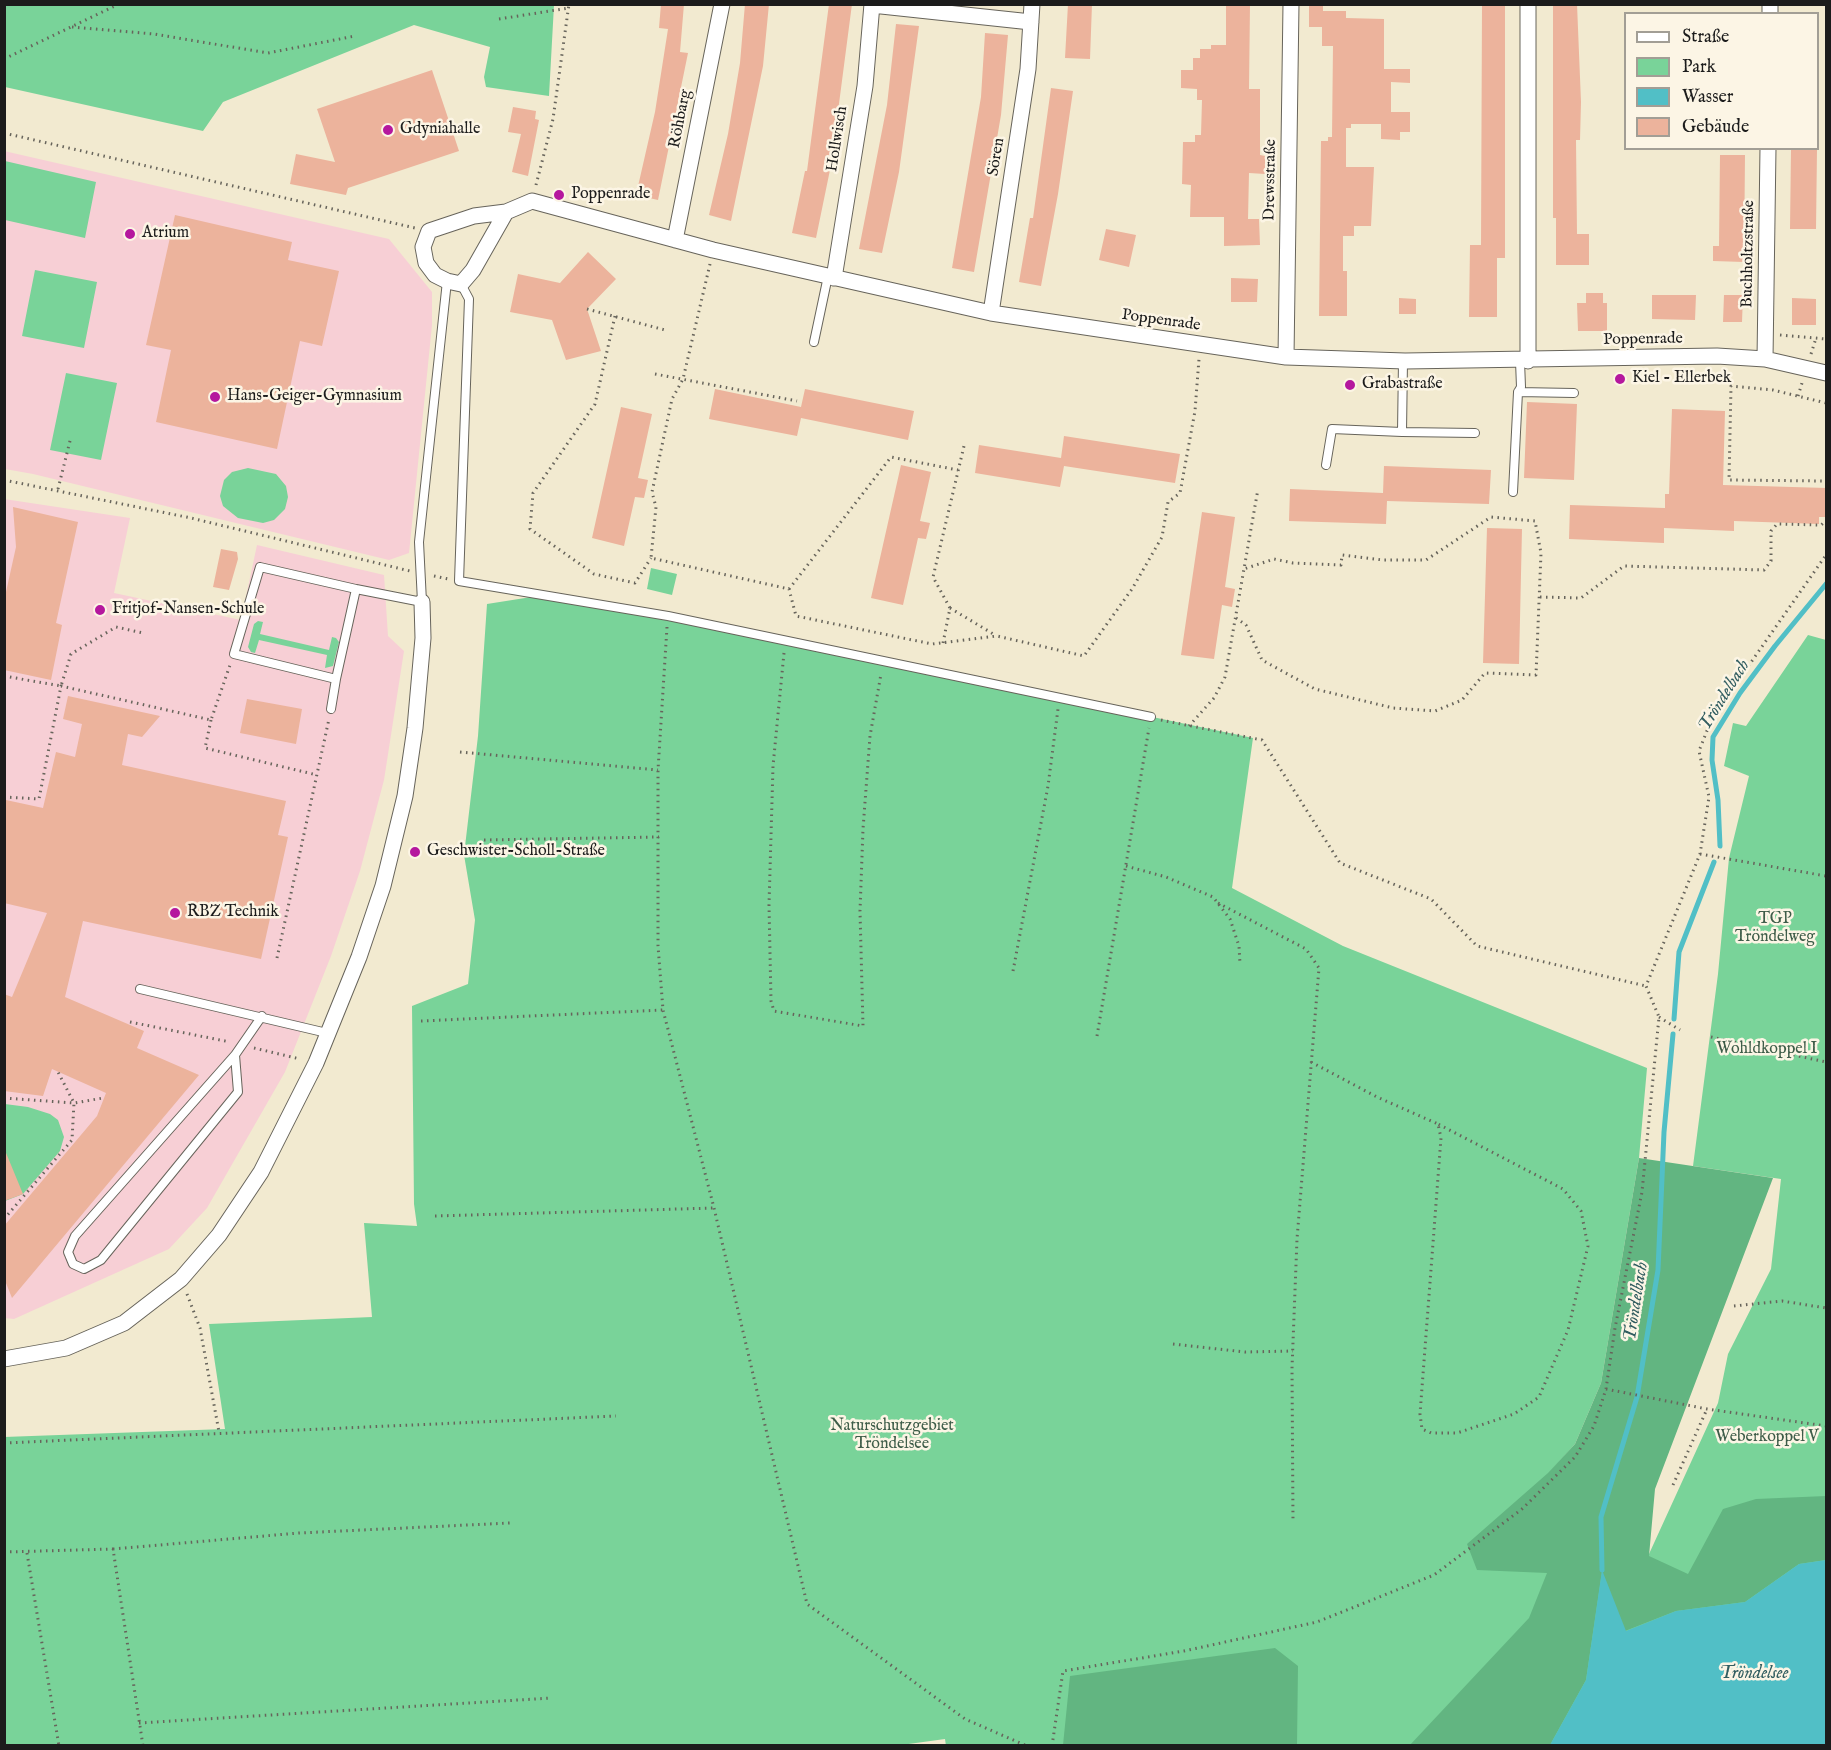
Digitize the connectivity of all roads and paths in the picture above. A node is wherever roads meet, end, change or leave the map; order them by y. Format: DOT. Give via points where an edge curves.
graph roads {
  1 [pos="119,4"];
  2 [pos="722,4"];
  3 [pos="1032,4"];
  4 [pos="1291,4"];
  5 [pos="1528,4"];
  6 [pos="872,5"];
  7 [pos="569,6"];
  8 [pos="500,19"];
  9 [pos="1032,22"];
  10 [pos="72,27"];
  11 [pos="355,36"];
  12 [pos="4,59"];
  13 [pos="4,133"];
  14 [pos="1768,150"];
  15 [pos="532,201"];
  16 [pos="506,212"];
  17 [pos="429,231"];
  18 [pos="675,240"];
  19 [pos="713,250"];
  20 [pos="831,277"];
  21 [pos="454,283"];
  22 [pos="587,309"];
  23 [pos="991,313"];
  24 [pos="615,316"];
  25 [pos="665,330"];
  26 [pos="1765,334"];
  27 [pos="1827,339"];
  28 [pos="814,342"];
  29 [pos="1200,344"];
  30 [pos="1286,357"];
  31 [pos="1765,359"];
  32 [pos="1402,361"];
  33 [pos="1524,361"];
  34 [pos="1827,373"];
  35 [pos="655,374"];
  36 [pos="683,379"];
  37 [pos="1518,392"];
  38 [pos="1574,393"];
  39 [pos="797,401"];
  40 [pos="1827,403"];
  41 [pos="1402,432"];
  42 [pos="1475,433"];
  43 [pos="71,437"];
  44 [pos="964,446"];
  45 [pos="1326,465"];
  46 [pos="958,470"];
  47 [pos="4,480"];
  48 [pos="1827,481"];
  49 [pos="58,489"];
  50 [pos="1258,489"];
  51 [pos="1513,492"];
  52 [pos="1827,521"];
  53 [pos="1827,555"];
  54 [pos="651,558"];
  55 [pos="1244,569"];
  56 [pos="421,574"];
  57 [pos="459,581"];
  58 [pos="356,589"];
  59 [pos="789,589"];
  60 [pos="1540,597"];
  61 [pos="422,602"];
  62 [pos="950,608"];
  63 [pos="668,616"];
  64 [pos="1236,618"];
  65 [pos="142,633"];
  66 [pos="997,636"];
  67 [pos="786,640"];
  68 [pos="943,643"];
  69 [pos="234,654"];
  70 [pos="884,660"];
  71 [pos="4,676"];
  72 [pos="336,679"];
  73 [pos="61,687"];
  74 [pos="1059,698"];
  75 [pos="331,709"];
  76 [pos="1151,717"];
  77 [pos="211,720"];
  78 [pos="1189,726"];
  79 [pos="460,752"];
  80 [pos="658,770"];
  81 [pos="317,774"];
  82 [pos="4,796"];
  83 [pos="658,837"];
  84 [pos="484,840"];
  85 [pos="1700,854"];
  86 [pos="1126,866"];
  87 [pos="1827,876"];
  88 [pos="1218,903"];
  89 [pos="277,958"];
  90 [pos="1240,964"];
  91 [pos="1013,971"];
  92 [pos="1646,986"];
  93 [pos="140,989"];
  94 [pos="663,1010"];
  95 [pos="262,1016"];
  96 [pos="1659,1017"];
  97 [pos="421,1021"];
  98 [pos="130,1022"];
  99 [pos="1680,1030"];
  100 [pos="327,1033"];
  101 [pos="1097,1036"];
  102 [pos="1712,1037"];
  103 [pos="242,1045"];
  104 [pos="235,1055"];
  105 [pos="1311,1062"];
  106 [pos="1827,1062"];
  107 [pos="316,1063"];
  108 [pos="57,1072"];
  109 [pos="4,1098"];
  110 [pos="103,1098"];
  111 [pos="74,1103"];
  112 [pos="1438,1124"];
  113 [pos="714,1208"];
  114 [pos="435,1216"];
  115 [pos="4,1219"];
  116 [pos="181,1279"];
  117 [pos="1734,1306"];
  118 [pos="1827,1308"];
  119 [pos="1173,1344"];
  120 [pos="1293,1351"];
  121 [pos="4,1359"];
  122 [pos="1606,1389"];
  123 [pos="1707,1409"];
  124 [pos="616,1416"];
  125 [pos="1827,1426"];
  126 [pos="219,1432"];
  127 [pos="4,1443"];
  128 [pos="1673,1485"];
  129 [pos="1293,1520"];
  130 [pos="510,1523"];
  131 [pos="113,1549"];
  132 [pos="4,1552"];
  133 [pos="27,1553"];
  134 [pos="551,1698"];
  135 [pos="139,1723"];
  136 [pos="59,1746"];
  137 [pos="143,1746"];
  138 [pos="1027,1746"];
  139 [pos="1052,1746"];
  1 -- 10 [label="path"];
  2 -- 18 [label="street, Röhbarg"];
  3 -- 9 [label="street, Sören"];
  4 -- 30 [label="street, Drewsstraße"];
  5 -- 33 [label="street"];
  6 -- 9 [label="street"];
  6 -- 20 [label="street, Hollwisch" via="865,86"];
  7 -- 8 [label="path"];
  7 -- 15 [label="path" via="553,119"];
  9 -- 23 [label="street, Sören" via="1025,96"];
  10 -- 11 [label="path" via="154,34 268,53"];
  10 -- 12 [label="path"];
  13 -- 17 [label="path"];
  14 -- 26 [label="street, Buchholtzstraße"];
  15 -- 16 [label="street"];
  15 -- 18 [label="street, Poppenrade"];
  16 -- 17 [label="street" via="478,215"];
  16 -- 21 [label="street" via="473,270"];
  17 -- 21 [label="street" via="423,247 426,263 435,275"];
  18 -- 19 [label="street, Poppenrade"];
  19 -- 20 [label="street, Poppenrade"];
  19 -- 36 [label="path"];
  20 -- 23 [label="street, Poppenrade"];
  20 -- 28 [label="lane"];
  21 -- 56 [label="lane" via="419,542"];
  21 -- 57 [label="lane" via="469,299"];
  22 -- 24 [label="path"];
  23 -- 29 [label="street, Poppenrade"];
  24 -- 25 [label="path"];
  24 -- 54 [label="path" via="595,404 533,493 530,529 594,574 635,583"];
  26 -- 27 [label="path"];
  26 -- 31 [label="street, Buchholtzstraße"];
  29 -- 30 [label="street, Poppenrade"];
  29 -- 66 [label="path" via="1195,411 1180,493 1168,502 1162,537 1132,589 1084,656"];
  30 -- 32 [label="street, Poppenrade"];
  31 -- 33 [label="street, Poppenrade" via="1718,356"];
  31 -- 34 [label="street, Poppenrade"];
  32 -- 33 [label="street, Poppenrade"];
  32 -- 41 [label="lane"];
  33 -- 37 [label="lane"];
  35 -- 36 [label="path"];
  36 -- 39 [label="path"];
  36 -- 54 [label="path" via="672,399 652,492 656,507"];
  37 -- 38 [label="lane"];
  37 -- 51 [label="lane"];
  40 -- 48 [label="path" via="1773,390 1731,386 1729,480"];
  41 -- 42 [label="lane"];
  41 -- 45 [label="lane" via="1332,429"];
  43 -- 49 [label="path"];
  44 -- 46 [label="path"];
  46 -- 59 [label="path" via="891,457"];
  46 -- 62 [label="path" via="933,577"];
  47 -- 49 [label="path"];
  49 -- 56 [label="path"];
  50 -- 55 [label="path"];
  52 -- 60 [label="path" via="1821,525 1777,524 1771,531 1771,561 1764,570 1624,566 1581,598"];
  53 -- 85 [label="path" via="1712,718 1699,751 1709,797"];
  54 -- 59 [label="path"];
  55 -- 60 [label="path" via="1274,559 1341,565 1342,555 1426,560 1491,518 1535,520 1541,553"];
  55 -- 64 [label="path"];
  56 -- 57 [label="path"];
  56 -- 61 [label="lane"];
  57 -- 63 [label="lane"];
  58 -- 61 [label="lane"];
  58 -- 69 [label="lane" via="260,567"];
  58 -- 72 [label="lane"];
  59 -- 68 [label="path" via="796,616"];
  60 -- 64 [label="path" via="1536,675 1485,673 1462,700 1435,711 1393,708 1314,689 1263,660 1246,624"];
  61 -- 100 [label="street" via="423,638 405,796 383,886"];
  62 -- 66 [label="path"];
  62 -- 68 [label="path"];
  63 -- 67 [label="lane"];
  63 -- 80 [label="path"];
  64 -- 78 [label="path" via="1225,677 1214,698"];
  65 -- 73 [label="path" via="116,627 71,654"];
  66 -- 68 [label="path"];
  67 -- 70 [label="lane"];
  67 -- 70 [label="path" via="773,766 771,1001 774,1011 863,1026 863,829 870,736"];
  69 -- 72 [label="lane"];
  69 -- 77 [label="path"];
  70 -- 74 [label="lane"];
  71 -- 73 [label="path"];
  72 -- 75 [label="lane"];
  73 -- 77 [label="path"];
  73 -- 82 [label="path" via="39,799"];
  74 -- 76 [label="lane"];
  74 -- 91 [label="path" via="1048,786"];
  75 -- 81 [label="path"];
  76 -- 78 [label="path"];
  76 -- 86 [label="path"];
  77 -- 81 [label="path" via="205,748"];
  78 -- 92 [label="path" via="1262,740 1340,863 1431,899 1477,946"];
  79 -- 80 [label="path"];
  80 -- 83 [label="path"];
  81 -- 89 [label="path"];
  83 -- 84 [label="path"];
  83 -- 94 [label="path" via="658,946"];
  85 -- 87 [label="path"];
  85 -- 92 [label="path"];
  86 -- 88 [label="path" via="1199,890"];
  86 -- 101 [label="path"];
  88 -- 90 [label="path" via="1230,919"];
  88 -- 105 [label="path" via="1306,949 1319,968"];
  92 -- 96 [label="path"];
  93 -- 95 [label="lane"];
  94 -- 97 [label="path"];
  94 -- 113 [label="path"];
  95 -- 100 [label="lane"];
  95 -- 103 [label="lane"];
  96 -- 99 [label="path"];
  96 -- 122 [label="path" via="1642,1192"];
  98 -- 103 [label="path"];
  100 -- 107 [label="street"];
  102 -- 106 [label="path"];
  103 -- 104 [label="lane"];
  103 -- 107 [label="path"];
  104 -- 104 [label="lane" via="238,1092 100,1260 84,1269 73,1264 68,1252 75,1236"];
  105 -- 112 [label="path"];
  105 -- 120 [label="path"];
  107 -- 116 [label="street" via="261,1172 219,1235"];
  108 -- 111 [label="path"];
  109 -- 111 [label="path"];
  110 -- 111 [label="path"];
  111 -- 115 [label="path" via="72,1140"];
  112 -- 112 [label="path" via="1441,1138 1420,1414 1422,1429 1457,1433 1514,1414 1539,1397 1568,1330 1588,1246 1581,1211 1563,1189"];
  113 -- 114 [label="path"];
  113 -- 138 [label="path" via="807,1604 966,1719"];
  116 -- 121 [label="street" via="124,1323 66,1348"];
  116 -- 126 [label="path" via="200,1328"];
  117 -- 118 [label="path" via="1782,1301"];
  119 -- 120 [label="path" via="1245,1352"];
  120 -- 129 [label="path"];
  122 -- 123 [label="path"];
  122 -- 139 [label="path" via="1594,1426 1575,1457 1522,1509 1434,1575 1317,1622 1184,1651 1063,1671"];
  123 -- 125 [label="path"];
  123 -- 128 [label="path"];
  124 -- 126 [label="path"];
  126 -- 127 [label="path"];
  130 -- 131 [label="path" via="299,1533"];
  131 -- 133 [label="path"];
  131 -- 135 [label="path"];
  132 -- 133 [label="path"];
  133 -- 136 [label="path"];
  134 -- 135 [label="path"];
  135 -- 137 [label="path"];
}
